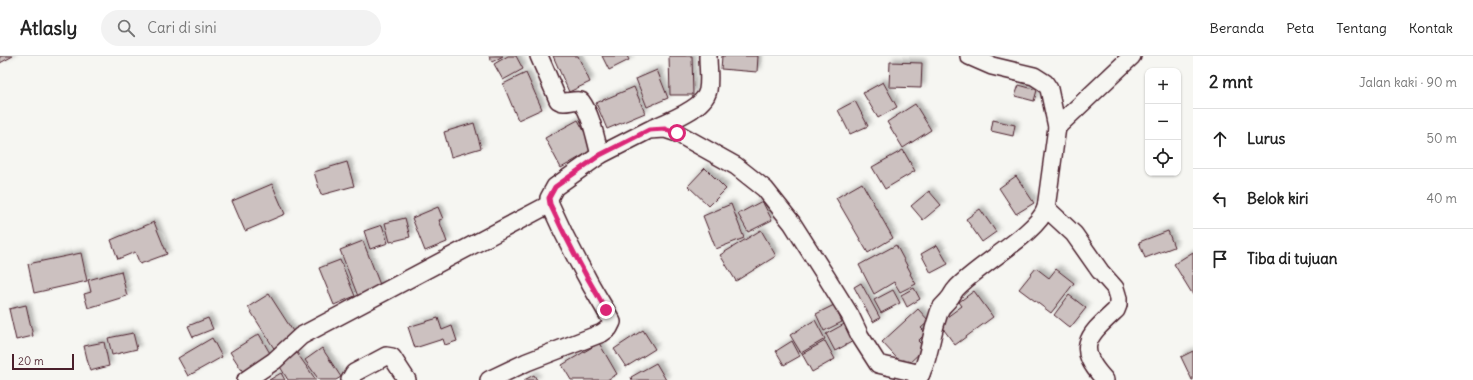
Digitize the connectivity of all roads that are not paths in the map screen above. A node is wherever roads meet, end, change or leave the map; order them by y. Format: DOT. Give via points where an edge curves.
graph roads {
  1 [pos="539,56"];
  2 [pos="708,56"];
  3 [pos="969,56"];
  4 [pos="1132,56"];
  5 [pos="1057,127"];
  6 [pos="649,130"];
  7 [pos="600,155"];
  8 [pos="550,204"];
  9 [pos="1046,208"];
  10 [pos="919,377"];
  11 [pos="246,380"];
  12 [pos="350,380"];
  13 [pos="407,380"];
  14 [pos="489,380"];
  15 [pos="1105,380"];
  1 -- 7 [label="street" via="558,100 567,102 575,99 584,105"];
  2 -- 6 [label="street" via="708,90 703,100 679,117"];
  3 -- 5 [label="street" via="992,66 1034,76 1045,83 1049,89"];
  4 -- 5 [label="street"];
  5 -- 9 [label="street"];
  6 -- 7 [label="street"];
  6 -- 10 [label="street" via="665,129 677,133 736,166 765,189 792,223 878,364"];
  7 -- 8 [label="street" via="555,187 549,198"];
  8 -- 11 [label="street" via="301,336 274,361"];
  8 -- 14 [label="street" via="586,277 612,322 609,328 602,332"];
  9 -- 10 [label="street" via="1030,230 954,290 941,308"];
  9 -- 15 [label="street" via="1074,234 1115,288 1118,298 1116,310 1090,337 1087,347 1088,357"];
  12 -- 13 [label="street" via="354,373 386,356 392,357"];
}
